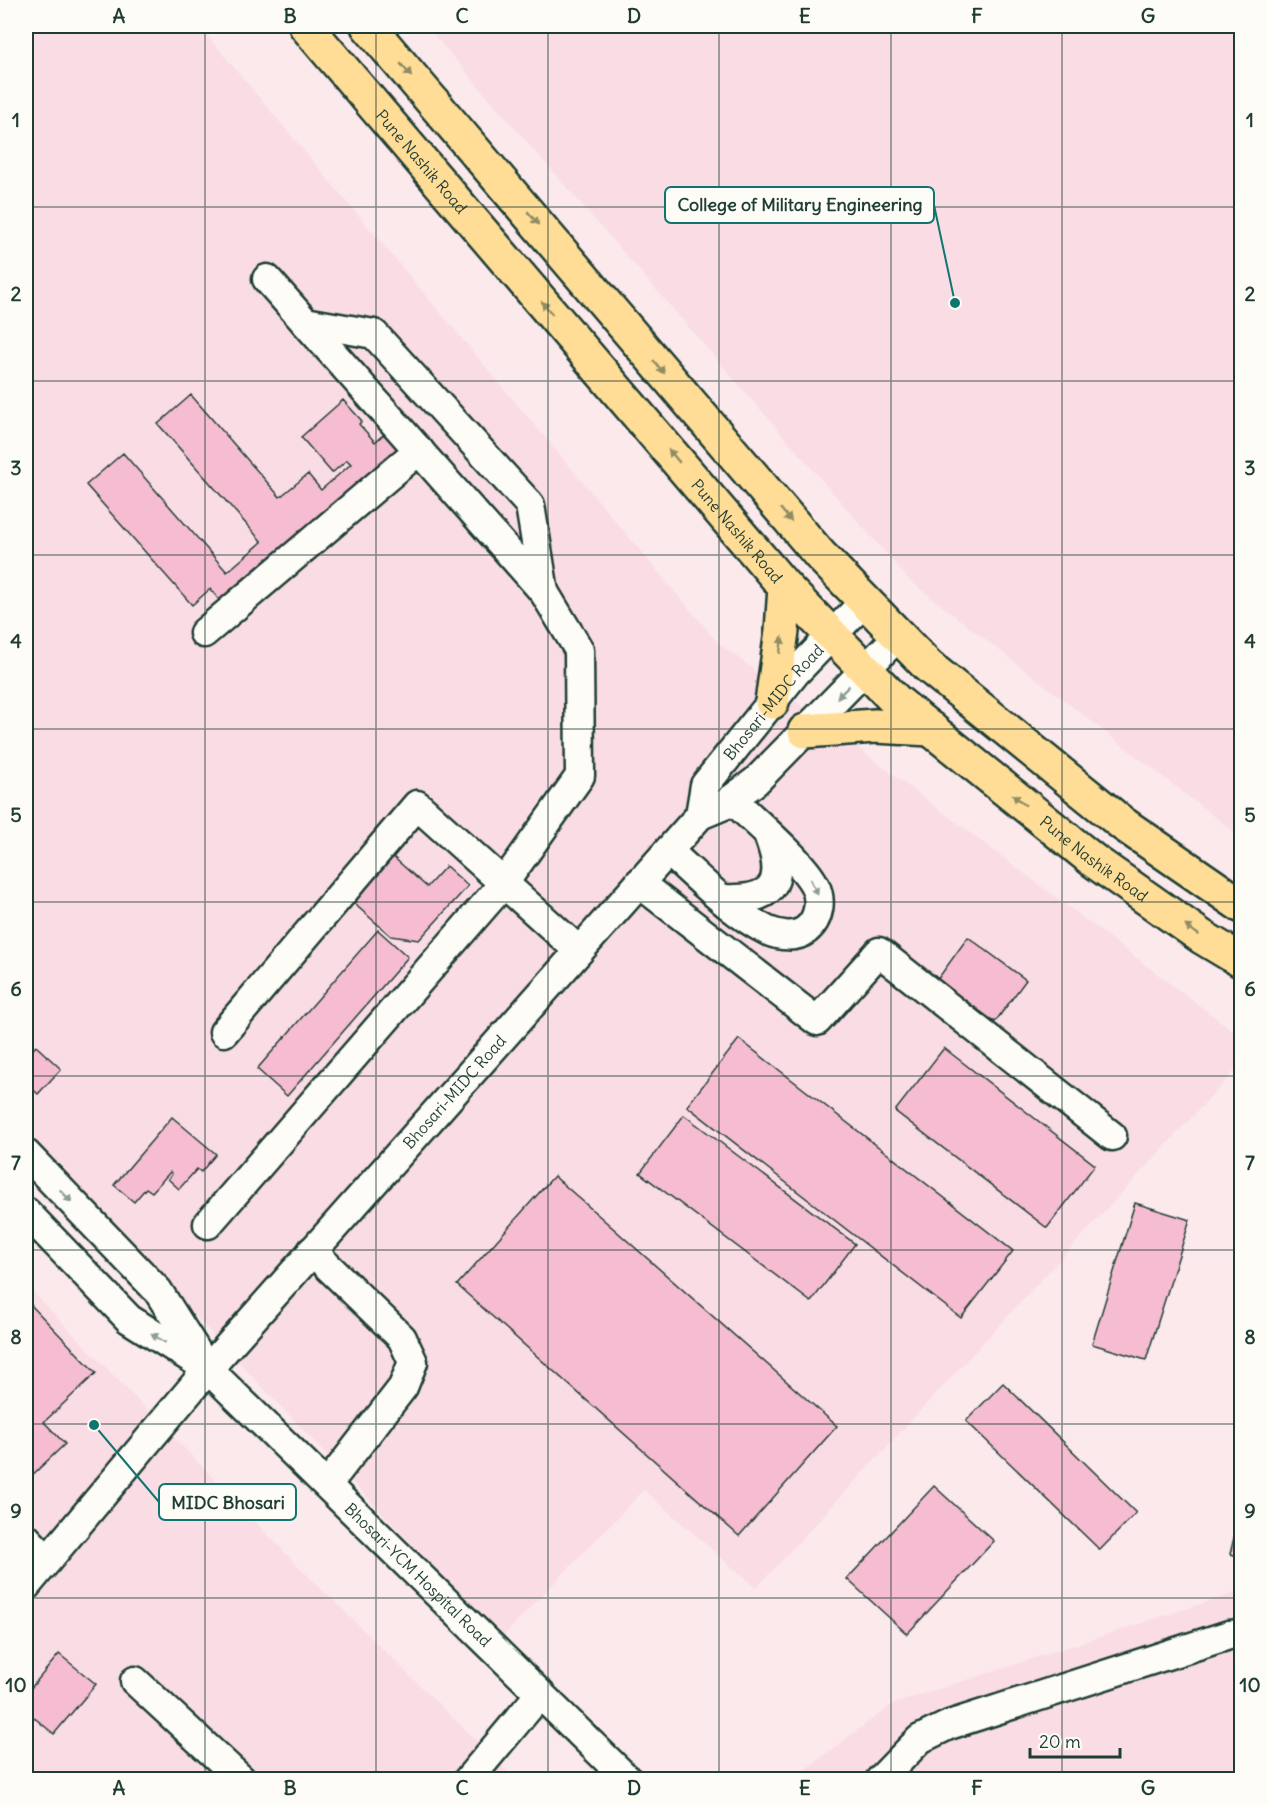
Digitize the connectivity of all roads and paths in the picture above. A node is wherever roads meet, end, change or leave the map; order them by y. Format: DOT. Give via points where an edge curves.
graph roads {
  1 [pos="306,26"];
  2 [pos="368,26"];
  3 [pos="267,279"];
  4 [pos="304,321"];
  5 [pos="419,450"];
  6 [pos="785,587"];
  7 [pos="544,592"];
  8 [pos="865,601"];
  9 [pos="204,633"];
  10 [pos="832,635"];
  11 [pos="899,635"];
  12 [pos="866,669"];
  13 [pos="772,702"];
  14 [pos="931,729"];
  15 [pos="805,731"];
  16 [pos="732,799"];
  17 [pos="700,815"];
  18 [pos="769,835"];
  19 [pos="668,851"];
  20 [pos="504,883"];
  21 [pos="639,884"];
  22 [pos="722,899"];
  23 [pos="1242,906"];
  24 [pos="579,951"];
  25 [pos="1242,961"];
  26 [pos="224,1032"];
  27 [pos="1112,1136"];
  28 [pos="26,1154"];
  29 [pos="26,1212"];
  30 [pos="207,1224"];
  31 [pos="312,1251"];
  32 [pos="208,1369"];
  33 [pos="327,1485"];
  34 [pos="26,1539"];
  35 [pos="47,1560"];
  36 [pos="26,1586"];
  37 [pos="1242,1634"];
  38 [pos="135,1681"];
  39 [pos="540,1694"];
  40 [pos="242,1779"];
  41 [pos="468,1779"];
  42 [pos="628,1779"];
  43 [pos="880,1779"];
  6 -- 1 [label="highway, Pune Nashik Road, one-way"];
  2 -- 8 [label="highway, one-way" via="820,555"];
  3 -- 4 [label="street"];
  4 -- 5 [label="street"];
  4 -- 7 [label="street" via="374,334 530,505"];
  5 -- 7 [label="street"];
  5 -- 9 [label="street"];
  6 -- 10 [label="highway, Pune Nashik Road"];
  13 -- 6 [label="highway, one-way"];
  7 -- 20 [label="street" via="579,650 580,776"];
  8 -- 10 [label="street, Bhosari-MIDC Road"];
  8 -- 11 [label="highway"];
  10 -- 12 [label="highway, Pune Nashik Road"];
  10 -- 13 [label="street, Bhosari-MIDC Road"];
  11 -- 12 [label="street, Bhosari-MIDC Road"];
  11 -- 23 [label="highway" via="928,666 1123,824"];
  12 -- 14 [label="highway, Pune Nashik Road" via="896,701"];
  12 -- 15 [label="street, Bhosari-MIDC Road, one-way"];
  13 -- 17 [label="street, Bhosari-MIDC Road" via="705,785"];
  14 -- 15 [label="highway" via="875,726"];
  25 -- 14 [label="highway, Pune Nashik Road, one-way" via="1094,861"];
  15 -- 16 [label="street, Bhosari-MIDC Road" via="756,782"];
  16 -- 17 [label="street, Bhosari-MIDC Road"];
  16 -- 18 [label="street"];
  17 -- 19 [label="street, Bhosari-MIDC Road"];
  18 -- 22 [label="street" via="778,873 771,885 757,897"];
  18 -- 22 [label="street, one-way" via="814,884 820,900 815,919 806,930 793,936 769,931"];
  19 -- 21 [label="street, Bhosari-MIDC Road"];
  19 -- 22 [label="street"];
  20 -- 24 [label="street"];
  20 -- 26 [label="street" via="417,805"];
  20 -- 30 [label="street"];
  21 -- 24 [label="street, Bhosari-MIDC Road"];
  21 -- 27 [label="street" via="817,1021 879,952"];
  24 -- 31 [label="street, Bhosari-MIDC Road"];
  28 -- 32 [label="street, one-way" via="158,1291"];
  32 -- 29 [label="street, one-way" via="129,1319"];
  31 -- 32 [label="street, Bhosari-MIDC Road"];
  31 -- 33 [label="street" via="402,1338 413,1362 403,1387"];
  32 -- 33 [label="street, Bhosari-YCM Hospital Road"];
  32 -- 35 [label="street, Bhosari-MIDC Road"];
  33 -- 39 [label="street, Bhosari-YCM Hospital Road"];
  34 -- 35 [label="street"];
  35 -- 36 [label="street, Bhosari-MIDC Road"];
  37 -- 43 [label="street" via="949,1725 920,1739"];
  38 -- 40 [label="street"];
  39 -- 41 [label="street"];
  39 -- 42 [label="street, Bhosari-YCM Hospital Road"];
}
